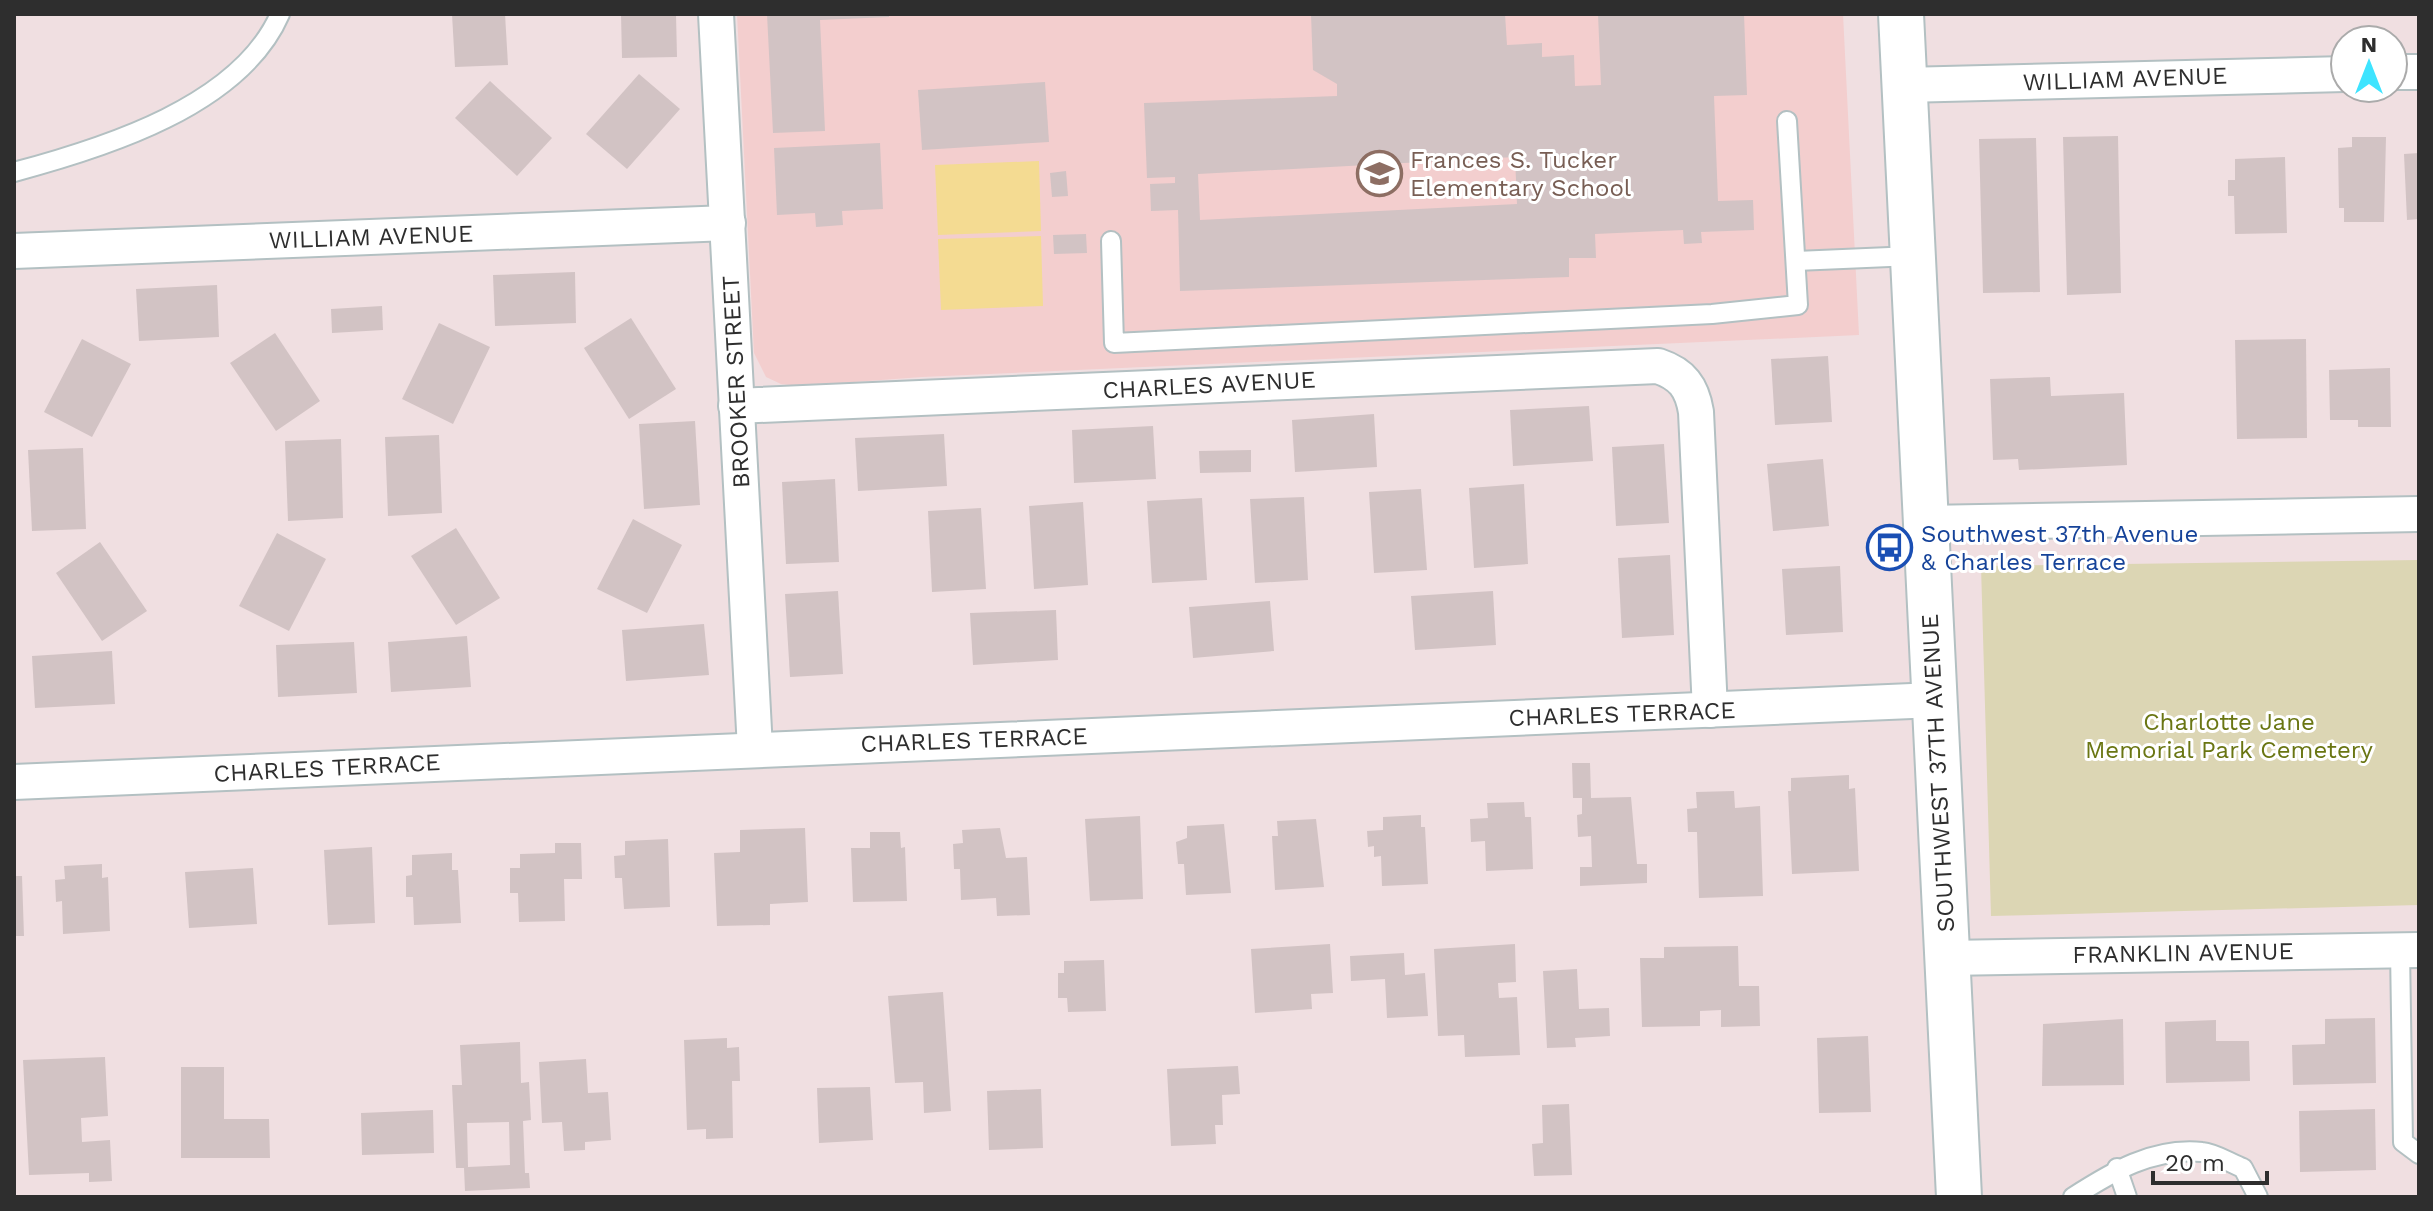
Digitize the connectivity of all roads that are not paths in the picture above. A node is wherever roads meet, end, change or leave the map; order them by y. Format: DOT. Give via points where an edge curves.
graph roads {
  1 [pos="280,14"];
  2 [pos="716,14"];
  3 [pos="1901,14"];
  4 [pos="2329,74"];
  5 [pos="1904,85"];
  6 [pos="1787,121"];
  7 [pos="14,172"];
  8 [pos="728,223"];
  9 [pos="1111,241"];
  10 [pos="14,251"];
  11 [pos="1913,256"];
  12 [pos="1796,261"];
  13 [pos="736,406"];
  14 [pos="2419,514"];
  15 [pos="1925,523"];
  16 [pos="1935,700"];
  17 [pos="1710,710"];
  18 [pos="755,749"];
  19 [pos="14,782"];
  20 [pos="2410,950"];
  21 [pos="1947,958"];
  22 [pos="2419,1154"];
  23 [pos="2117,1168"];
  24 [pos="1959,1197"];
  25 [pos="2073,1197"];
  26 [pos="2127,1197"];
  27 [pos="2258,1197"];
  1 -- 7 [label="lane" via="272,34 233,77 181,110 86,153"];
  2 -- 8 [label="street, BROOKER STREET"];
  3 -- 5 [label="main road, SOUTHWEST 37TH AVENUE"];
  4 -- 5 [label="street, WILLIAM AVENUE"];
  5 -- 11 [label="main road, SOUTHWEST 37TH AVENUE"];
  6 -- 12 [label="lane"];
  8 -- 10 [label="street, WILLIAM AVENUE"];
  8 -- 13 [label="street, BROOKER STREET"];
  9 -- 12 [label="lane" via="1114,343 1712,314 1798,305"];
  11 -- 12 [label="lane"];
  11 -- 15 [label="main road, SOUTHWEST 37TH AVENUE"];
  13 -- 17 [label="street, CHARLES AVENUE" via="1645,365 1680,377 1696,412"];
  13 -- 18 [label="street, BROOKER STREET"];
  14 -- 15 [label="street"];
  15 -- 16 [label="main road, SOUTHWEST 37TH AVENUE"];
  16 -- 17 [label="street, CHARLES TERRACE"];
  16 -- 21 [label="main road, SOUTHWEST 37TH AVENUE"];
  17 -- 18 [label="street, CHARLES TERRACE"];
  18 -- 19 [label="street, CHARLES TERRACE"];
  20 -- 21 [label="street, FRANKLIN AVENUE"];
  20 -- 22 [label="lane" via="2403,1142"];
  21 -- 24 [label="main road, SOUTHWEST 37TH AVENUE"];
  23 -- 25 [label="lane"];
  23 -- 26 [label="lane"];
  23 -- 27 [label="lane" via="2162,1154 2203,1152 2243,1168"];
}
